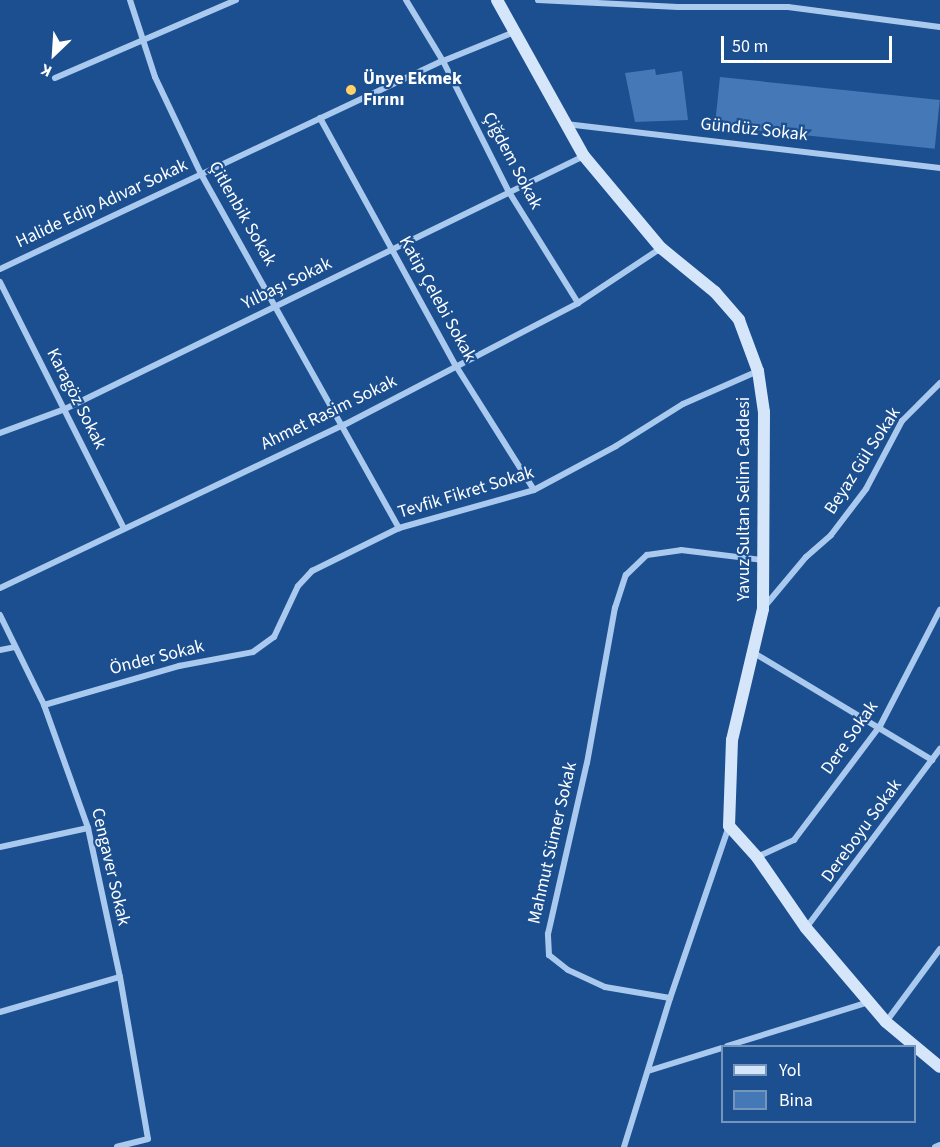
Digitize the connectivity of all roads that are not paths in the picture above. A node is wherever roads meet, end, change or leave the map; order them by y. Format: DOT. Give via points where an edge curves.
graph roads {
  1 [pos="130,0"];
  2 [pos="236,0"];
  3 [pos="406,0"];
  4 [pos="496,0"];
  5 [pos="538,0"];
  6 [pos="758,0"];
  7 [pos="586,1"];
  8 [pos="757,9"];
  9 [pos="940,27"];
  10 [pos="512,33"];
  11 [pos="143,39"];
  12 [pos="443,61"];
  13 [pos="55,78"];
  14 [pos="320,118"];
  15 [pos="565,124"];
  16 [pos="584,156"];
  17 [pos="940,168"];
  18 [pos="201,174"];
  19 [pos="509,192"];
  20 [pos="662,248"];
  21 [pos="393,249"];
  22 [pos="0,269"];
  23 [pos="0,282"];
  24 [pos="578,303"];
  25 [pos="277,305"];
  26 [pos="456,366"];
  27 [pos="758,370"];
  28 [pos="940,383"];
  29 [pos="65,409"];
  30 [pos="344,425"];
  31 [pos="0,433"];
  32 [pos="534,490"];
  33 [pos="399,528"];
  34 [pos="124,529"];
  35 [pos="763,560"];
  36 [pos="0,588"];
  37 [pos="763,609"];
  38 [pos="940,610"];
  39 [pos="0,615"];
  40 [pos="274,637"];
  41 [pos="15,646"];
  42 [pos="0,650"];
  43 [pos="754,653"];
  44 [pos="44,705"];
  45 [pos="880,726"];
  46 [pos="940,749"];
  47 [pos="932,760"];
  48 [pos="729,826"];
  49 [pos="88,828"];
  50 [pos="0,847"];
  51 [pos="757,857"];
  52 [pos="806,928"];
  53 [pos="940,949"];
  54 [pos="120,977"];
  55 [pos="670,998"];
  56 [pos="869,1002"];
  57 [pos="0,1012"];
  58 [pos="886,1022"];
  59 [pos="731,1045"];
  60 [pos="914,1045"];
  61 [pos="916,1047"];
  62 [pos="721,1048"];
  63 [pos="940,1067"];
  64 [pos="648,1071"];
  65 [pos="940,1145"];
  66 [pos="117,1147"];
  67 [pos="624,1147"];
  68 [pos="935,1147"];
  1 -- 11 [label="street, Çitlenbik Sokak"];
  2 -- 11 [label="street"];
  3 -- 12 [label="street, Çiğdem Sokak"];
  4 -- 10 [label="street, Yavuz Sultan Selim Caddesi"];
  5 -- 7 [label="street"];
  6 -- 8 [label="street"];
  7 -- 8 [label="street"];
  8 -- 9 [label="street" via="788,7"];
  10 -- 12 [label="street, Halide Edip Adıvar Sokak"];
  10 -- 15 [label="street, Yavuz Sultan Selim Caddesi"];
  11 -- 13 [label="street"];
  11 -- 18 [label="street, Çitlenbik Sokak" via="155,77"];
  12 -- 14 [label="street, Halide Edip Adıvar Sokak"];
  12 -- 19 [label="street, Çiğdem Sokak"];
  14 -- 18 [label="street, Halide Edip Adıvar Sokak"];
  14 -- 21 [label="street, Katip Çelebi Sokak"];
  15 -- 16 [label="street, Yavuz Sultan Selim Caddesi"];
  15 -- 17 [label="street, Gündüz Sokak"];
  16 -- 19 [label="street, Yılbaşı Sokak"];
  16 -- 20 [label="street, Yavuz Sultan Selim Caddesi"];
  18 -- 22 [label="street, Halide Edip Adıvar Sokak"];
  18 -- 25 [label="street, Çitlenbik Sokak"];
  19 -- 21 [label="street, Yılbaşı Sokak"];
  19 -- 24 [label="street, Çiğdem Sokak"];
  20 -- 24 [label="street, Ahmet Rasim Sokak"];
  20 -- 27 [label="street, Yavuz Sultan Selim Caddesi" via="715,292 739,320"];
  21 -- 25 [label="street, Yılbaşı Sokak"];
  21 -- 26 [label="street, Katip Çelebi Sokak"];
  23 -- 29 [label="street, Karagöz Sokak"];
  24 -- 26 [label="street, Ahmet Rasim Sokak"];
  25 -- 29 [label="street, Yılbaşı Sokak"];
  25 -- 30 [label="street, Çitlenbik Sokak"];
  26 -- 30 [label="street, Ahmet Rasim Sokak"];
  26 -- 32 [label="street, Katip Çelebi Sokak"];
  27 -- 32 [label="street, Tevfik Fikret Sokak" via="683,404"];
  27 -- 35 [label="street, Yavuz Sultan Selim Caddesi" via="764,412"];
  28 -- 37 [label="street, Beyaz Gül Sokak" via="902,421 866,489 831,535 806,557"];
  29 -- 31 [label="street, Yılbaşı Sokak"];
  29 -- 34 [label="street, Karagöz Sokak"];
  30 -- 33 [label="street, Çitlenbik Sokak"];
  30 -- 34 [label="street, Ahmet Rasim Sokak"];
  32 -- 33 [label="street, Tevfik Fikret Sokak"];
  33 -- 40 [label="street, Tevfik Fikret Sokak" via="312,571 298,586"];
  34 -- 36 [label="street, Ahmet Rasim Sokak" via="75,556"];
  35 -- 37 [label="street, Yavuz Sultan Selim Caddesi"];
  35 -- 55 [label="street, Mahmut Sümer Sokak" via="681,550 647,555 626,575 615,608 587,763 548,934 549,955 568,970 605,987"];
  37 -- 43 [label="street, Yavuz Sultan Selim Caddesi"];
  38 -- 45 [label="street, Dere Sokak"];
  39 -- 41 [label="street, Cengaver Sokak"];
  40 -- 44 [label="street, Önder Sokak" via="253,652 179,666"];
  41 -- 42 [label="street"];
  41 -- 44 [label="street, Cengaver Sokak"];
  43 -- 45 [label="street"];
  43 -- 48 [label="street, Yavuz Sultan Selim Caddesi" via="732,740"];
  44 -- 49 [label="street, Cengaver Sokak"];
  45 -- 47 [label="street"];
  45 -- 51 [label="street, Dere Sokak" via="794,840"];
  46 -- 47 [label="street, Dereboyu Sokak"];
  47 -- 52 [label="street, Dereboyu Sokak"];
  48 -- 51 [label="street"];
  48 -- 55 [label="street"];
  49 -- 50 [label="street"];
  49 -- 54 [label="street, Cengaver Sokak"];
  51 -- 52 [label="street"];
  52 -- 56 [label="street"];
  53 -- 58 [label="street"];
  54 -- 57 [label="street"];
  54 -- 66 [label="street, Cengaver Sokak" via="148,1139"];
  55 -- 64 [label="street"];
  56 -- 58 [label="street"];
  56 -- 59 [label="street"];
  58 -- 60 [label="street"];
  61 -- 63 [label="street"];
  62 -- 64 [label="street"];
  64 -- 67 [label="street"];
  65 -- 68 [label="street"];
}
